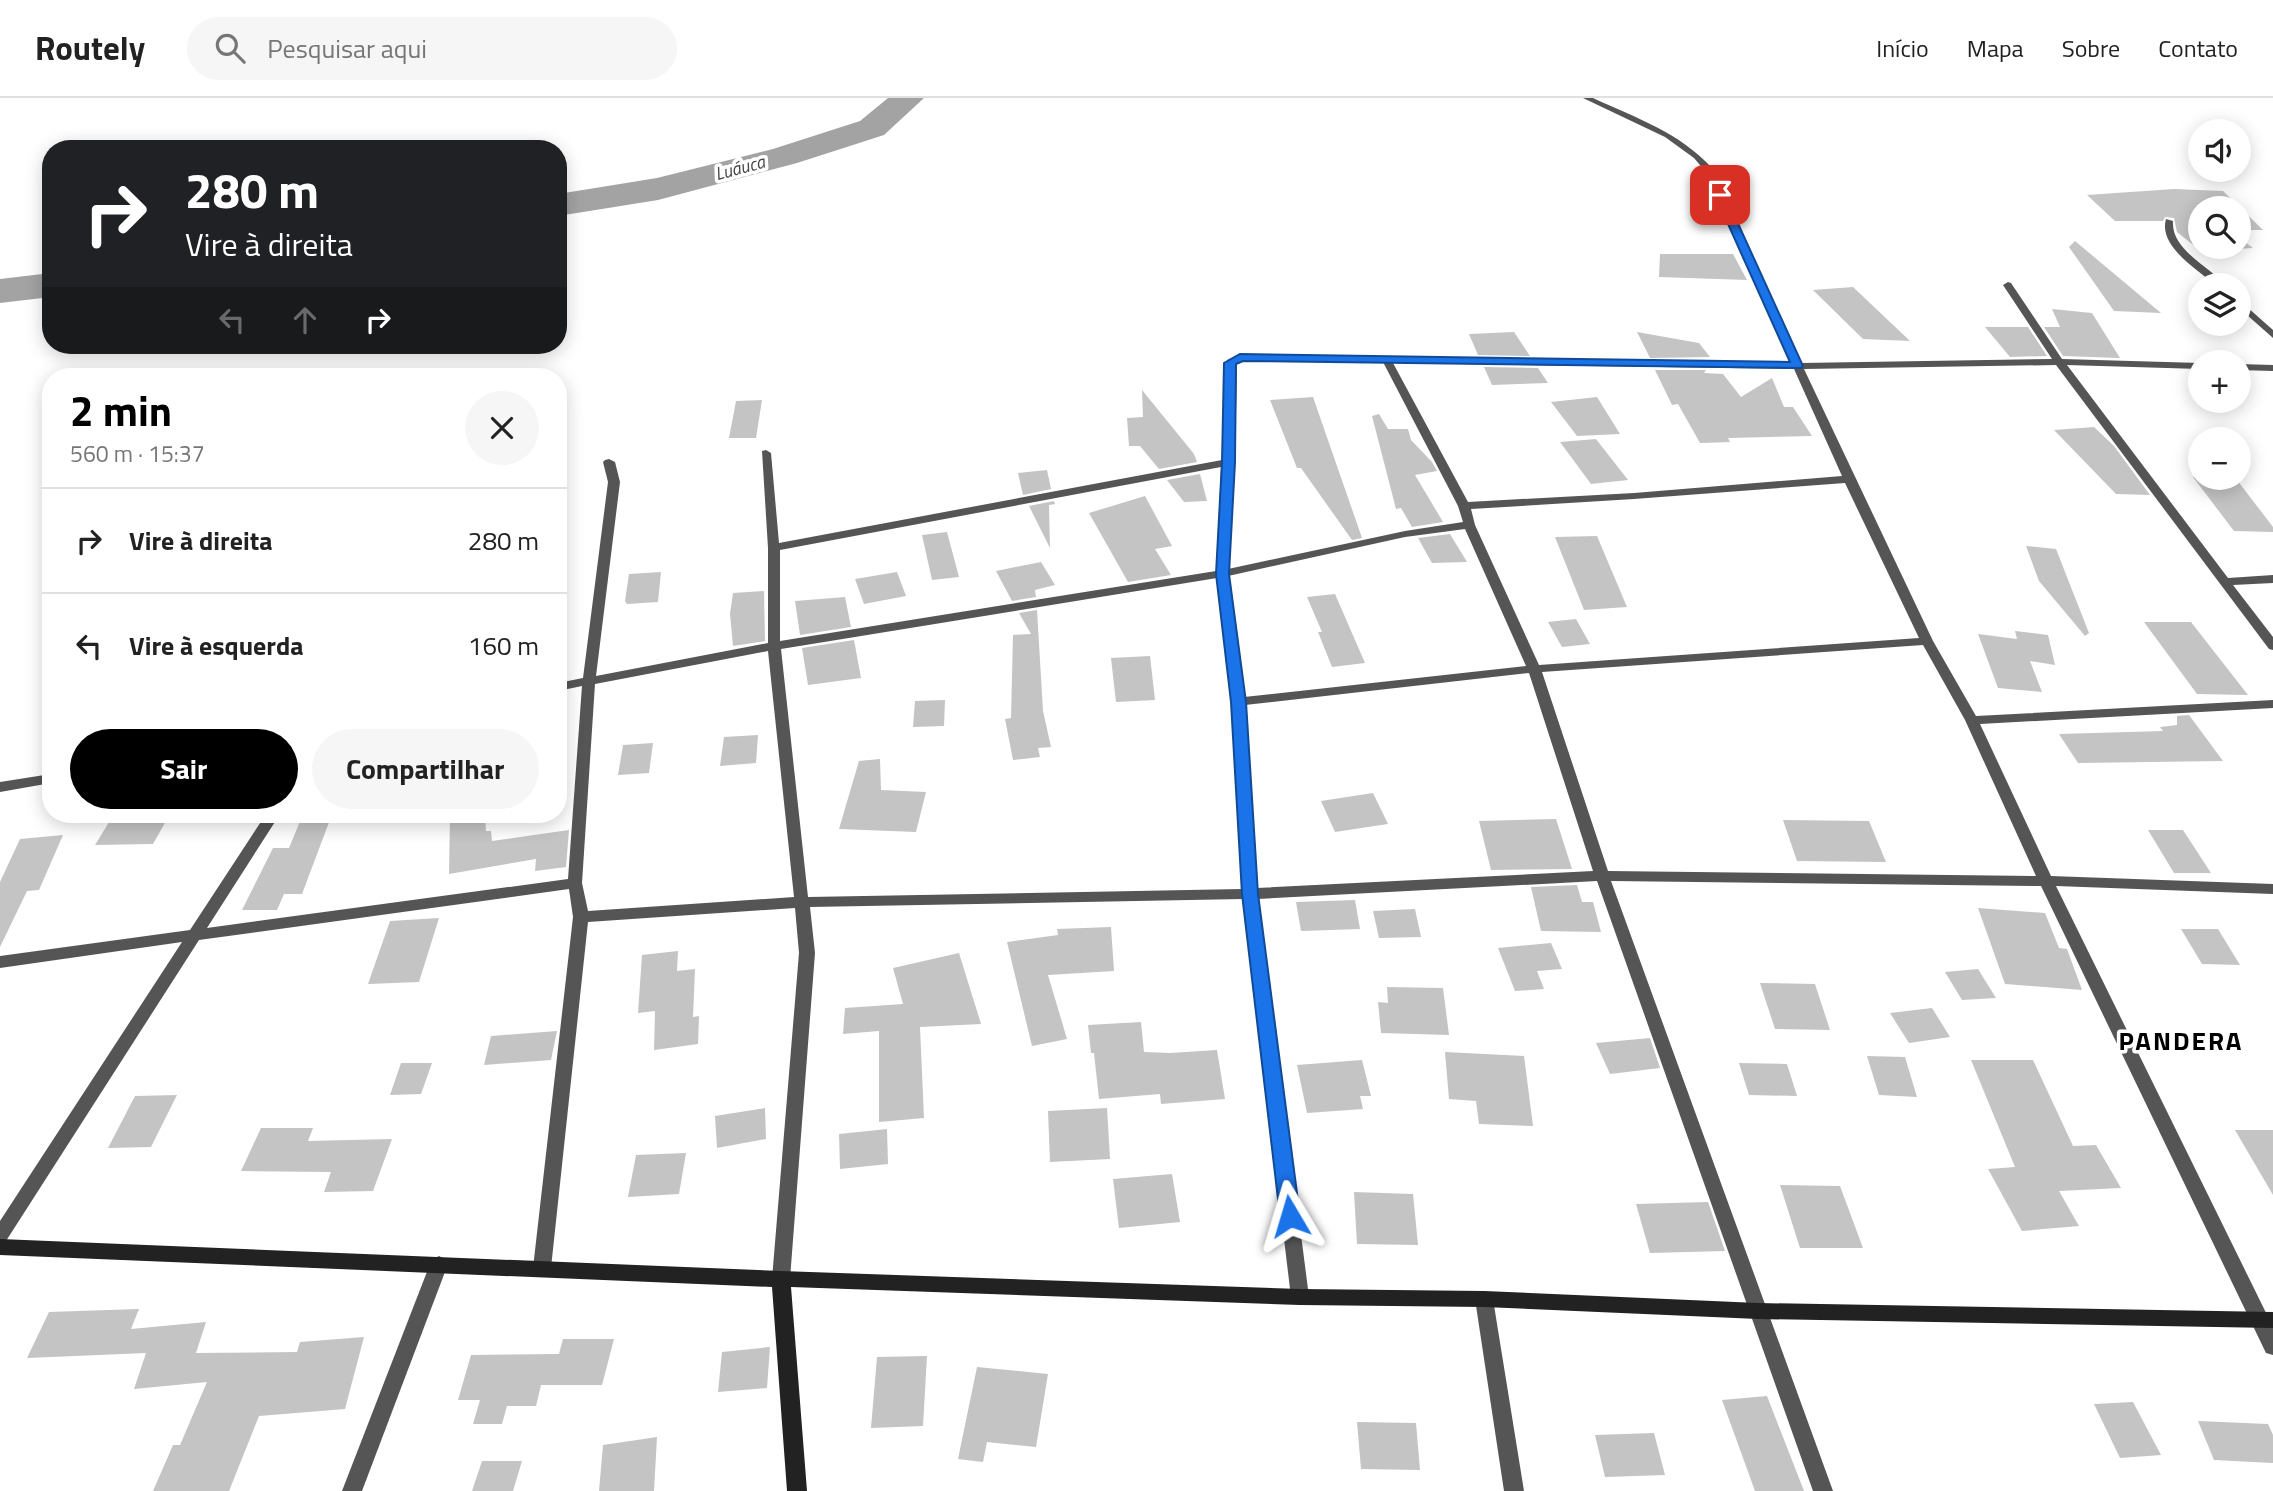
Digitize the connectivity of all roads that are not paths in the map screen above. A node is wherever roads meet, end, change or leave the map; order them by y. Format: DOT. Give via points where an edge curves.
graph roads {
  1 [pos="1587,98"];
  2 [pos="2169,221"];
  3 [pos="2206,273"];
  4 [pos="2008,285"];
  5 [pos="2251,314"];
  6 [pos="2273,335"];
  7 [pos="1387,360"];
  8 [pos="2059,362"];
  9 [pos="1797,366"];
  10 [pos="2188,366"];
  11 [pos="2251,367"];
  12 [pos="2273,368"];
  13 [pos="766,453"];
  14 [pos="609,462"];
  15 [pos="1229,462"];
  16 [pos="1849,479"];
  17 [pos="1464,506"];
  18 [pos="1469,525"];
  19 [pos="774,548"];
  20 [pos="1222,574"];
  21 [pos="2273,579"];
  22 [pos="2225,582"];
  23 [pos="1927,641"];
  24 [pos="774,646"];
  25 [pos="2273,646"];
  26 [pos="1534,669"];
  27 [pos="589,681"];
  28 [pos="567,685"];
  29 [pos="1238,702"];
  30 [pos="2273,705"];
  31 [pos="1972,720"];
  32 [pos="42,780"];
  33 [pos="0,787"];
  34 [pos="267,823"];
  35 [pos="1602,876"];
  36 [pos="2046,881"];
  37 [pos="575,883"];
  38 [pos="2273,889"];
  39 [pos="1250,894"];
  40 [pos="804,902"];
  41 [pos="581,917"];
  42 [pos="197,934"];
  43 [pos="0,962"];
  44 [pos="0,1236"];
  45 [pos="0,1247"];
  46 [pos="439,1264"];
  47 [pos="542,1268"];
  48 [pos="780,1279"];
  49 [pos="1300,1297"];
  50 [pos="1484,1299"];
  51 [pos="1758,1311"];
  52 [pos="2266,1320"];
  53 [pos="2273,1347"];
  54 [pos="352,1491"];
  55 [pos="797,1491"];
  56 [pos="1514,1491"];
  57 [pos="1823,1491"];
  1 -- 9 [label="street" via="1668,135 1697,154 1709,170"];
  2 -- 3 [label="street" via="2168,232 2175,245"];
  4 -- 8 [label="street"];
  5 -- 6 [label="street"];
  7 -- 9 [label="street"];
  7 -- 15 [label="street" via="1232,360"];
  7 -- 17 [label="street"];
  8 -- 9 [label="street"];
  8 -- 10 [label="street"];
  8 -- 22 [label="street"];
  9 -- 16 [label="street"];
  11 -- 12 [label="street"];
  13 -- 19 [label="street"];
  14 -- 27 [label="street" via="614,482"];
  15 -- 19 [label="street"];
  15 -- 20 [label="street"];
  16 -- 17 [label="street"];
  16 -- 23 [label="street"];
  17 -- 18 [label="street"];
  18 -- 20 [label="street" via="1405,534"];
  18 -- 26 [label="street"];
  19 -- 24 [label="street"];
  20 -- 24 [label="street"];
  20 -- 29 [label="street"];
  21 -- 22 [label="street"];
  22 -- 25 [label="street"];
  23 -- 26 [label="street"];
  23 -- 31 [label="street"];
  24 -- 27 [label="street"];
  24 -- 40 [label="street"];
  26 -- 29 [label="street"];
  26 -- 35 [label="street"];
  27 -- 28 [label="street"];
  27 -- 37 [label="street"];
  29 -- 39 [label="street"];
  30 -- 31 [label="street"];
  31 -- 36 [label="street"];
  32 -- 33 [label="street"];
  34 -- 42 [label="street"];
  35 -- 36 [label="street"];
  35 -- 39 [label="street"];
  35 -- 51 [label="street"];
  36 -- 38 [label="street"];
  36 -- 52 [label="street"];
  37 -- 41 [label="street"];
  37 -- 42 [label="street"];
  39 -- 40 [label="street"];
  39 -- 49 [label="street"];
  40 -- 41 [label="street"];
  40 -- 48 [label="street" via="807,953"];
  41 -- 47 [label="street"];
  42 -- 43 [label="street"];
  42 -- 44 [label="street"];
  45 -- 46 [label="street"];
  46 -- 47 [label="street"];
  46 -- 54 [label="street"];
  47 -- 48 [label="street"];
  48 -- 49 [label="street"];
  48 -- 55 [label="street"];
  49 -- 50 [label="street"];
  50 -- 51 [label="street"];
  50 -- 56 [label="street"];
  51 -- 52 [label="street"];
  51 -- 57 [label="street"];
  52 -- 53 [label="street"];
}
